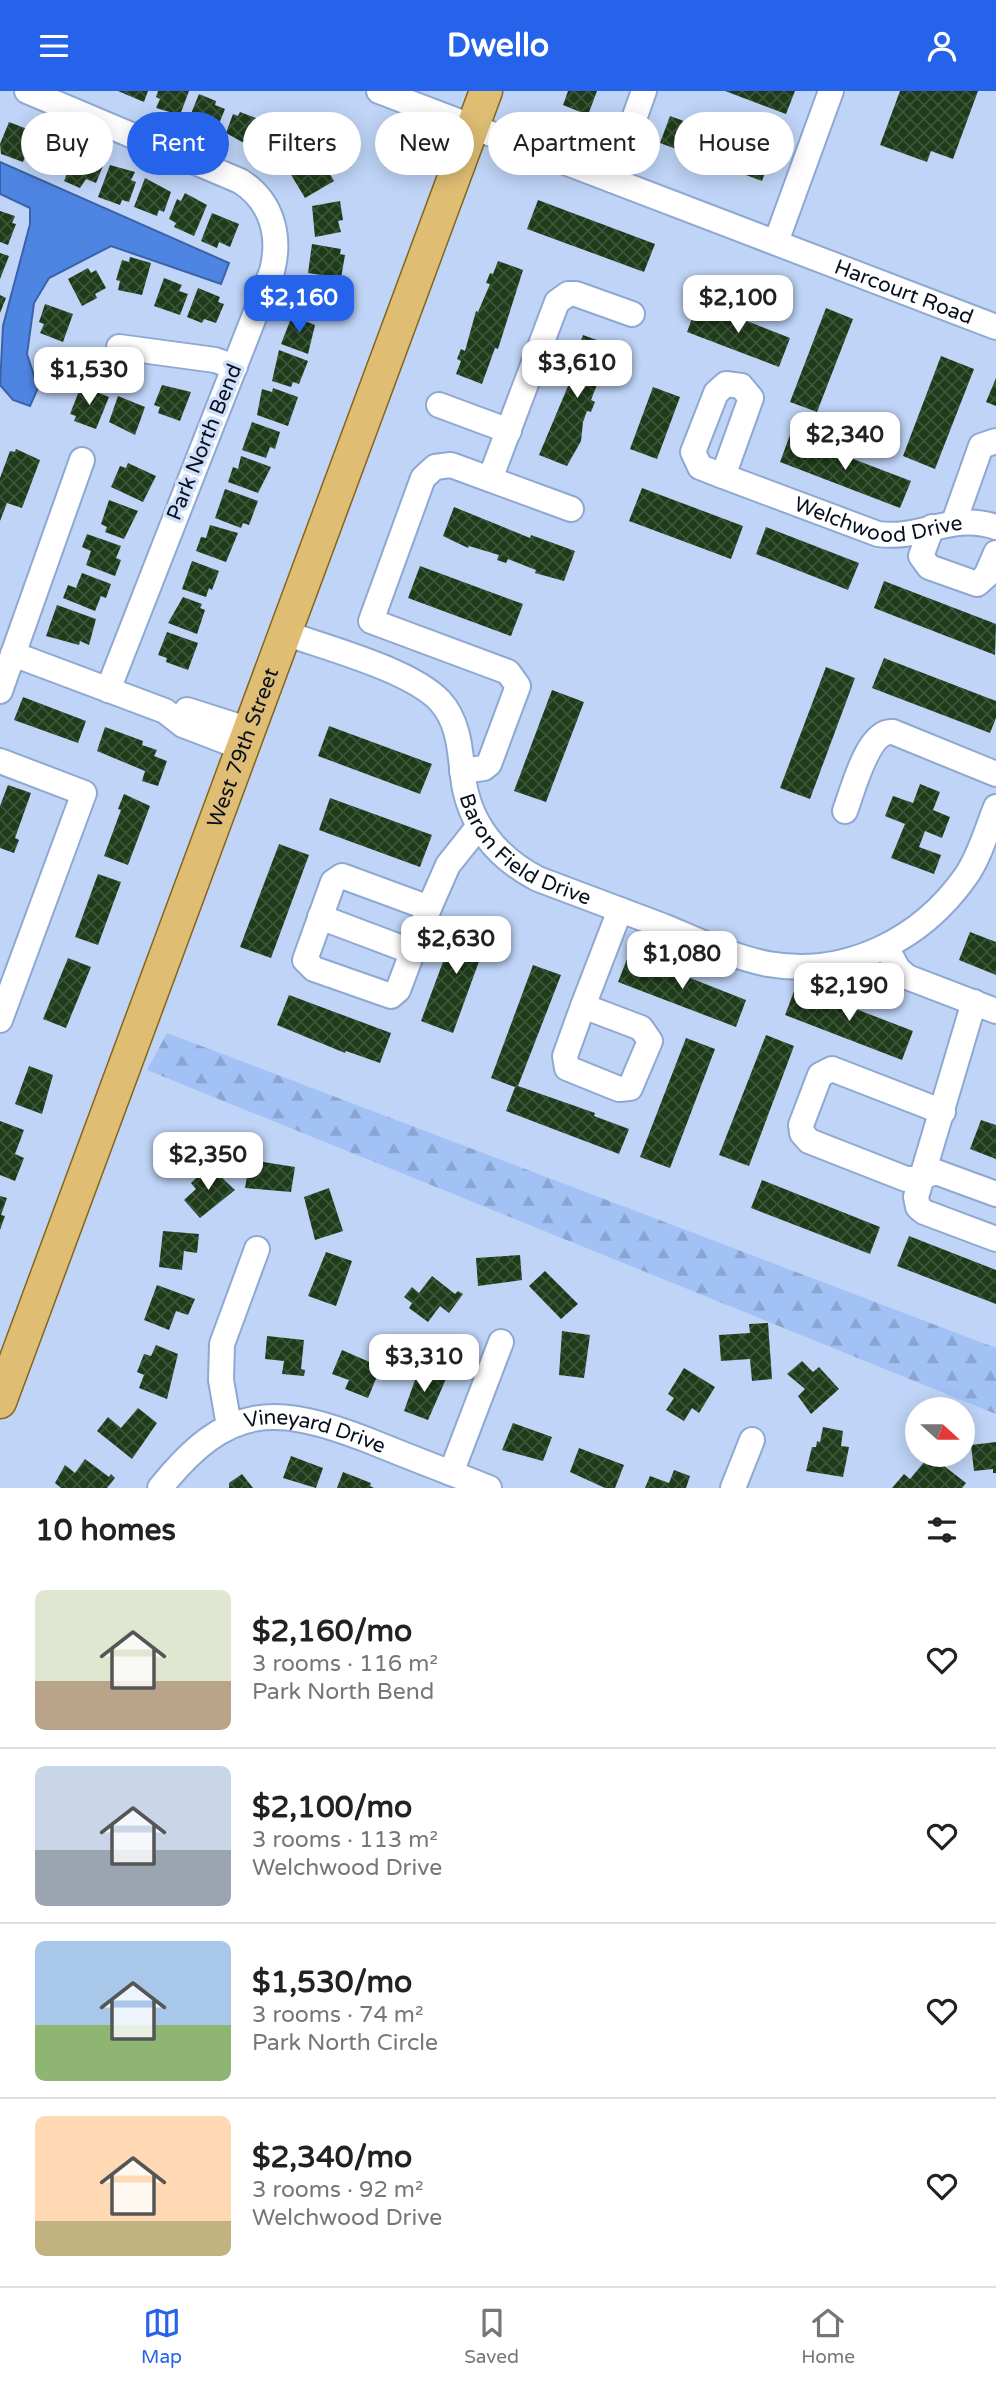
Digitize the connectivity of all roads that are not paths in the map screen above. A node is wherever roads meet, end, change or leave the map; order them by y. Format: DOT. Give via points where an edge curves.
graph roads {
  1 [pos="27,91"];
  2 [pos="379,91"];
  3 [pos="486,91"];
  4 [pos="644,91"];
  5 [pos="831,91"];
  6 [pos="434,112"];
  7 [pos="474,124"];
  8 [pos="474,127"];
  9 [pos="455,175"];
  10 [pos="612,180"];
  11 [pos="776,243"];
  12 [pos="632,314"];
  13 [pos="996,327"];
  14 [pos="119,347"];
  15 [pos="235,367"];
  16 [pos="439,405"];
  17 [pos="509,431"];
  18 [pos="996,441"];
  19 [pos="82,460"];
  20 [pos="723,477"];
  21 [pos="490,479"];
  22 [pos="571,509"];
  23 [pos="943,524"];
  24 [pos="996,527"];
  25 [pos="996,553"];
  26 [pos="285,633"];
  27 [pos="13,654"];
  28 [pos="108,690"];
  29 [pos="0,691"];
  30 [pos="246,739"];
  31 [pos="0,761"];
  32 [pos="462,771"];
  33 [pos="996,774"];
  34 [pos="996,807"];
  35 [pos="845,811"];
  36 [pos="479,826"];
  37 [pos="429,908"];
  38 [pos="620,910"];
  39 [pos="320,917"];
  40 [pos="886,947"];
  41 [pos="413,952"];
  42 [pos="583,1006"];
  43 [pos="985,1007"];
  44 [pos="0,1020"];
  45 [pos="943,1112"];
  46 [pos="929,1175"];
  47 [pos="996,1194"];
  48 [pos="996,1239"];
  49 [pos="257,1249"];
  50 [pos="501,1342"];
  51 [pos="0,1402"];
  52 [pos="229,1426"];
  53 [pos="752,1440"];
  54 [pos="452,1473"];
  55 [pos="160,1488"];
  56 [pos="489,1488"];
  57 [pos="733,1488"];
  1 -- 15 [label="street, Park North Bend" via="235,178 259,197 272,218 276,250"];
  2 -- 6 [label="street, Harcourt Road"];
  3 -- 7 [label="main road, West 79th Street"];
  4 -- 10 [label="street"];
  5 -- 11 [label="street"];
  8 -- 10 [label="street, Harcourt Road"];
  9 -- 26 [label="main road, West 79th Street"];
  10 -- 11 [label="street, Harcourt Road"];
  11 -- 13 [label="street, Harcourt Road"];
  12 -- 17 [label="street" via="576,294 559,300"];
  14 -- 15 [label="street" via="215,360"];
  15 -- 28 [label="street, Park North Bend"];
  16 -- 17 [label="street"];
  17 -- 21 [label="street"];
  18 -- 23 [label="street" via="981,446"];
  19 -- 27 [label="street"];
  20 -- 23 [label="street, Welchwood Drive" via="878,534 905,535"];
  21 -- 22 [label="street"];
  21 -- 32 [label="street" via="451,465 428,472 371,621 515,678 518,686 489,764"];
  23 -- 24 [label="street, Welchwood Drive"];
  23 -- 25 [label="street" via="921,556 929,567 977,584"];
  26 -- 30 [label="main road, West 79th Street"];
  26 -- 32 [label="street, Baron Field Drive" via="429,690 456,727"];
  27 -- 28 [label="street"];
  27 -- 29 [label="street"];
  28 -- 30 [label="street" via="165,711 183,725"];
  30 -- 51 [label="main road, West 79th Street"];
  31 -- 44 [label="street" via="84,793"];
  32 -- 36 [label="street, Baron Field Drive" via="468,803"];
  33 -- 35 [label="street" via="893,732 883,733 873,741"];
  34 -- 40 [label="street, Baron Field Drive" via="958,888 913,931"];
  36 -- 37 [label="street" via="448,865"];
  36 -- 38 [label="street, Baron Field Drive" via="495,848 524,872"];
  37 -- 39 [label="street" via="342,876 333,883"];
  37 -- 41 [label="street"];
  38 -- 40 [label="street, Baron Field Drive" via="738,956 775,965 821,965"];
  38 -- 42 [label="street"];
  39 -- 41 [label="street"];
  39 -- 41 [label="street" via="306,955 308,966 361,987 387,996 396,993"];
  40 -- 43 [label="street" via="907,977"];
  43 -- 45 [label="street"];
  45 -- 46 [label="street"];
  45 -- 46 [label="street" via="832,1069 820,1075 801,1125 809,1141 906,1179"];
  46 -- 47 [label="street"];
  46 -- 48 [label="street" via="916,1196 920,1209"];
  49 -- 52 [label="street" via="222,1344 221,1380"];
  50 -- 54 [label="street"];
  52 -- 54 [label="street, Vineyard Drive" via="267,1417 306,1418"];
  52 -- 55 [label="street, Vineyard Drive" via="196,1446"];
  53 -- 57 [label="street"];
  54 -- 56 [label="street, Vineyard Drive"];
}
